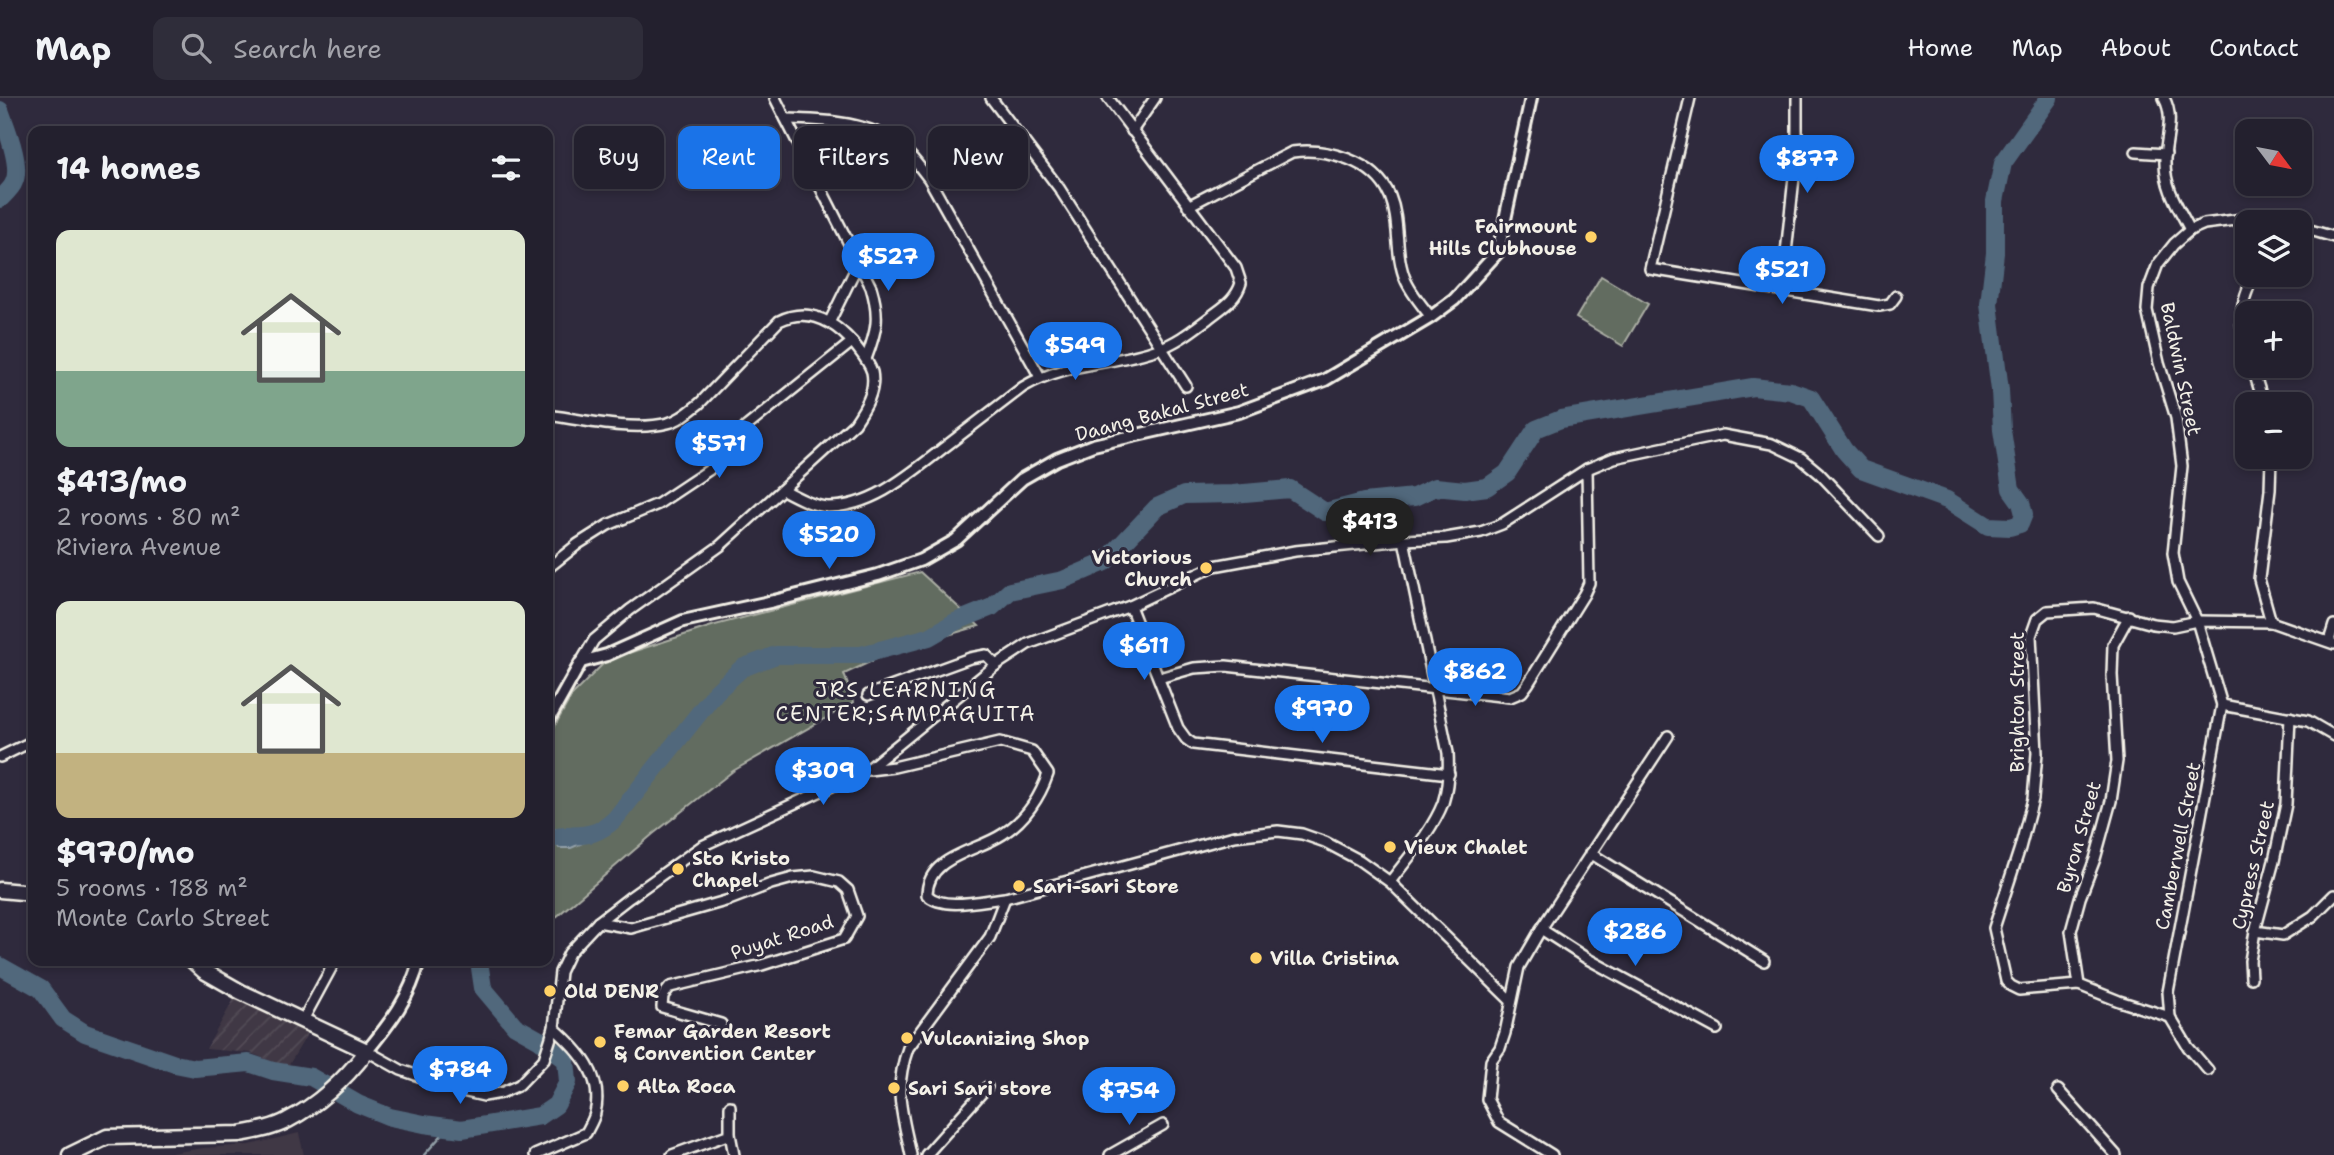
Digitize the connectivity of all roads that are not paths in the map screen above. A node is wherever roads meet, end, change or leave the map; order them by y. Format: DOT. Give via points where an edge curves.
graph roads {
  1 [pos="775,98"];
  2 [pos="992,98"];
  3 [pos="1108,98"];
  4 [pos="1155,98"];
  5 [pos="1531,98"];
  6 [pos="1689,98"];
  7 [pos="1797,98"];
  8 [pos="2164,98"];
  9 [pos="786,120"];
  10 [pos="1132,131"];
  11 [pos="2137,152"];
  12 [pos="2166,153"];
  13 [pos="1188,206"];
  14 [pos="2235,220"];
  15 [pos="2190,230"];
  16 [pos="2312,231"];
  17 [pos="2334,237"];
  18 [pos="859,262"];
  19 [pos="1782,291"];
  20 [pos="1896,296"];
  21 [pos="1431,317"];
  22 [pos="830,321"];
  23 [pos="852,342"];
  24 [pos="1161,348"];
  25 [pos="866,359"];
  26 [pos="1040,377"];
  27 [pos="1186,386"];
  28 [pos="553,416"];
  29 [pos="1587,469"];
  30 [pos="2271,469"];
  31 [pos="783,490"];
  32 [pos="1879,536"];
  33 [pos="1404,540"];
  34 [pos="553,564"];
  35 [pos="1130,607"];
  36 [pos="2129,616"];
  37 [pos="2197,621"];
  38 [pos="2271,622"];
  39 [pos="2334,625"];
  40 [pos="2331,642"];
  41 [pos="581,662"];
  42 [pos="996,665"];
  43 [pos="1158,678"];
  44 [pos="1434,689"];
  45 [pos="868,695"];
  46 [pos="2222,705"];
  47 [pos="553,712"];
  48 [pos="2290,717"];
  49 [pos="1668,736"];
  50 [pos="2334,736"];
  51 [pos="28,743"];
  52 [pos="0,757"];
  53 [pos="867,770"];
  54 [pos="1449,774"];
  55 [pos="1590,853"];
  56 [pos="1391,883"];
  57 [pos="0,890"];
  58 [pos="28,893"];
  59 [pos="2334,895"];
  60 [pos="1005,898"];
  61 [pos="598,922"];
  62 [pos="1541,929"];
  63 [pos="2255,932"];
  64 [pos="1764,961"];
  65 [pos="198,966"];
  66 [pos="332,966"];
  67 [pos="418,966"];
  68 [pos="2251,978"];
  69 [pos="2079,985"];
  70 [pos="1511,1001"];
  71 [pos="2171,1017"];
  72 [pos="303,1020"];
  73 [pos="721,1024"];
  74 [pos="1717,1029"];
  75 [pos="553,1031"];
  76 [pos="368,1051"];
  77 [pos="2208,1070"];
  78 [pos="987,1087"];
  79 [pos="2058,1090"];
  80 [pos="730,1106"];
  81 [pos="1163,1125"];
  82 [pos="730,1134"];
  83 [pos="1129,1150"];
  84 [pos="70,1155"];
  85 [pos="535,1155"];
  86 [pos="672,1155"];
  87 [pos="734,1155"];
  88 [pos="911,1155"];
  89 [pos="926,1155"];
  90 [pos="1110,1155"];
  91 [pos="1552,1155"];
  92 [pos="2116,1155"];
  1 -- 9 [label="street"];
  2 -- 24 [label="street" via="1059,188"];
  3 -- 10 [label="street"];
  4 -- 10 [label="street"];
  5 -- 21 [label="street, Daang Bakal Street" via="1498,252 1454,300"];
  6 -- 19 [label="street" via="1650,270"];
  7 -- 19 [label="street" via="1797,149"];
  8 -- 12 [label="street" via="2170,130"];
  9 -- 18 [label="street"];
  9 -- 26 [label="street" via="868,129 892,140 910,156 929,179"];
  10 -- 13 [label="street"];
  11 -- 12 [label="street"];
  12 -- 15 [label="street" via="2168,189"];
  13 -- 21 [label="street" via="1292,152 1311,149 1351,160 1382,183 1390,197 1406,281"];
  13 -- 24 [label="street" via="1236,268 1241,283 1230,302"];
  14 -- 15 [label="street"];
  15 -- 37 [label="street, Baldwin Street" via="2158,264 2147,310 2176,418 2182,466 2173,553 2178,582"];
  16 -- 17 [label="street"];
  18 -- 22 [label="street"];
  18 -- 25 [label="street" via="877,310 876,333"];
  19 -- 20 [label="street" via="1879,306 1890,304"];
  21 -- 41 [label="street, Daang Bakal Street" via="1325,380 1239,412 1093,445 1057,459 1022,479 956,540 921,560 865,579 683,621"];
  22 -- 23 [label="street"];
  22 -- 28 [label="street" via="815,315 779,321 700,403 669,423 617,424"];
  23 -- 25 [label="street"];
  23 -- 34 [label="street" via="746,427 709,470 658,504 598,531"];
  24 -- 26 [label="street"];
  24 -- 27 [label="street"];
  25 -- 31 [label="street" via="873,384 867,405 855,423"];
  26 -- 31 [label="street" via="906,477 868,498 827,507"];
  29 -- 32 [label="street" via="1614,458 1723,435 1772,444 1819,473"];
  29 -- 33 [label="street" via="1502,524 1446,538"];
  29 -- 44 [label="street" via="1589,583 1528,684 1510,697"];
  30 -- 38 [label="street" via="2259,579"];
  31 -- 41 [label="street" via="720,545 594,640"];
  33 -- 35 [label="street" via="1295,551 1214,566"];
  33 -- 44 [label="street"];
  35 -- 42 [label="street" via="1028,643"];
  35 -- 43 [label="street"];
  36 -- 37 [label="street" via="2173,626"];
  36 -- 69 [label="street, Byron Street" via="2113,645 2117,761 2111,802 2071,931"];
  36 -- 69 [label="street, Brighton Street" via="2094,608 2047,611 2037,619 2031,636 2037,753 2033,799 1994,928 2011,986 2019,990"];
  37 -- 38 [label="street"];
  37 -- 46 [label="street, Camberwell Street"];
  38 -- 40 [label="street"];
  39 -- 40 [label="street"];
  41 -- 47 [label="street"];
  42 -- 45 [label="street" via="986,654"];
  42 -- 53 [label="street"];
  43 -- 44 [label="street" via="1194,668 1226,666"];
  43 -- 54 [label="street" via="1178,728 1193,744"];
  44 -- 54 [label="street"];
  46 -- 48 [label="street"];
  46 -- 71 [label="street, Camberwell Street" via="2168,992"];
  48 -- 50 [label="street"];
  48 -- 63 [label="street, Cypress Street" via="2286,804"];
  49 -- 55 [label="street"];
  51 -- 52 [label="street"];
  53 -- 60 [label="street" via="1000,742 1032,751 1048,774 1040,797 1003,834 950,859 927,883 927,895 942,904"];
  53 -- 61 [label="street" via="702,846"];
  54 -- 56 [label="street" via="1443,804"];
  55 -- 62 [label="street"];
  55 -- 64 [label="street"];
  56 -- 60 [label="street" via="1325,842 1278,831 1234,836"];
  56 -- 70 [label="street"];
  57 -- 58 [label="main road"];
  59 -- 63 [label="street" via="2313,916 2283,935"];
  60 -- 88 [label="street" via="990,937 908,1048 899,1093"];
  61 -- 73 [label="street, Puyat Road" via="631,928 793,878 814,876 848,890 857,916 844,939 670,988 663,996 662,1007"];
  61 -- 75 [label="street" via="569,953 560,971"];
  62 -- 70 [label="street" via="1520,967"];
  62 -- 74 [label="street"];
  63 -- 68 [label="street, Cypress Street"];
  65 -- 72 [label="main road"];
  66 -- 72 [label="street"];
  67 -- 76 [label="street" via="407,997"];
  69 -- 71 [label="street"];
  70 -- 91 [label="street" via="1505,1033 1492,1061 1487,1098 1499,1122"];
  71 -- 77 [label="street, Camberwell Street"];
  72 -- 76 [label="main road"];
  75 -- 76 [label="street" via="544,1059 519,1085 484,1096 401,1070"];
  75 -- 85 [label="street" via="570,1042 591,1068 596,1112 586,1133"];
  76 -- 84 [label="main road" via="347,1077 287,1121 224,1135 107,1137"];
  78 -- 89 [label="street"];
  79 -- 92 [label="street"];
  80 -- 82 [label="street"];
  81 -- 83 [label="street"];
  82 -- 86 [label="street"];
  82 -- 87 [label="street"];
  83 -- 90 [label="street"];
}
